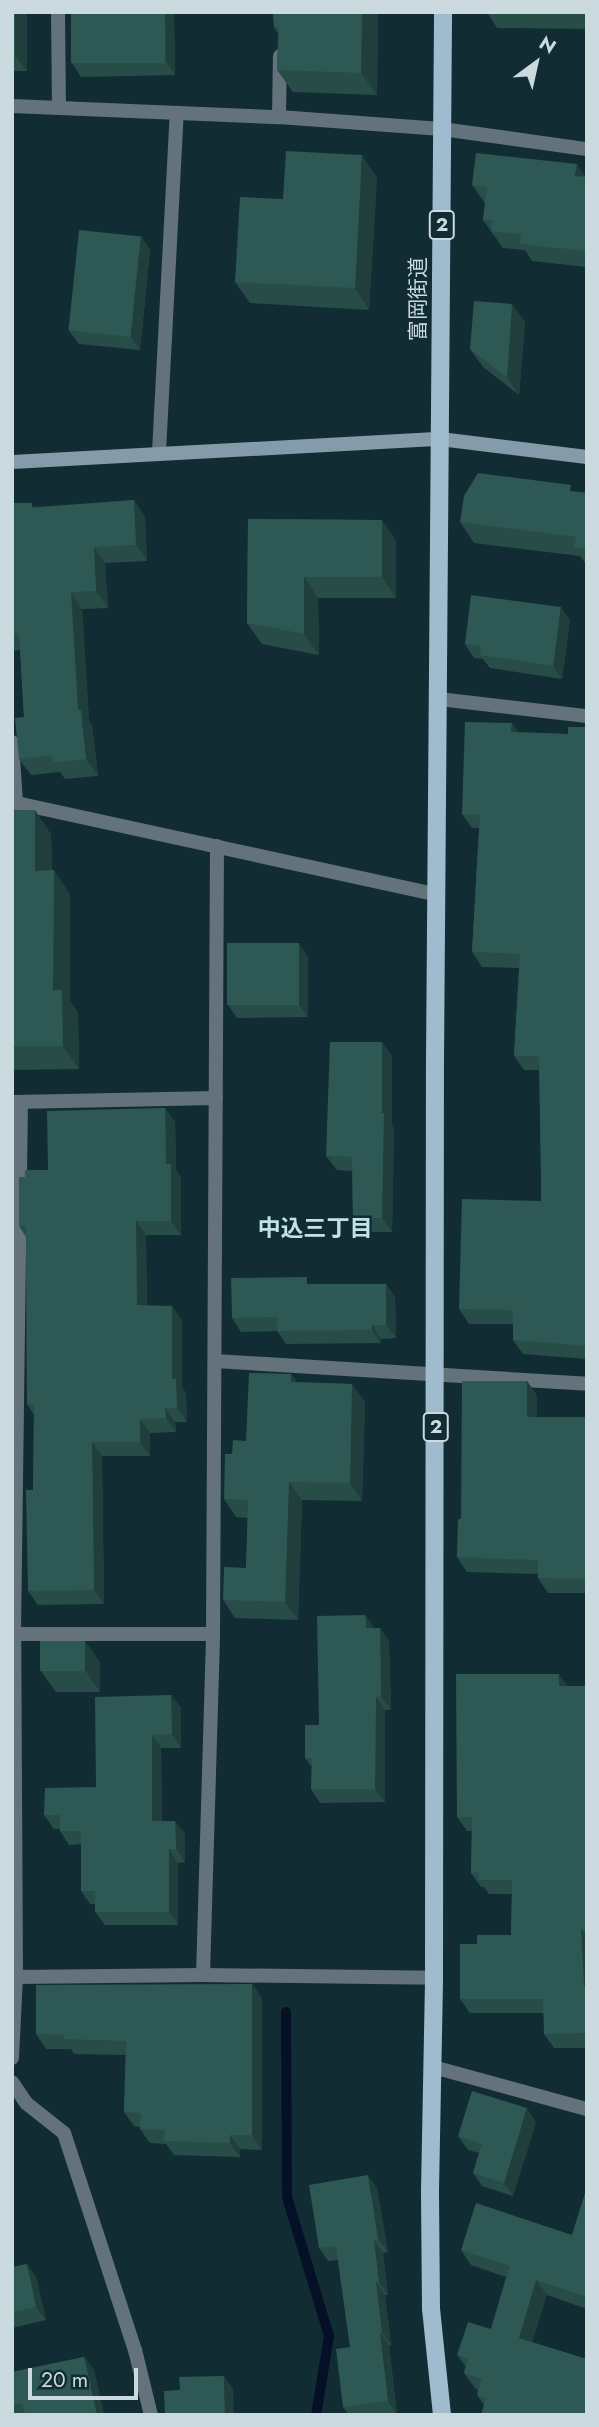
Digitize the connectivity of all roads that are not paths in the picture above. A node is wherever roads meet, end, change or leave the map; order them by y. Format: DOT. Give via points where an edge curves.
graph roads {
  1 [pos="58,12"];
  2 [pos="443,12"];
  3 [pos="280,38"];
  4 [pos="12,106"];
  5 [pos="59,107"];
  6 [pos="177,113"];
  7 [pos="279,117"];
  8 [pos="442,129"];
  9 [pos="587,149"];
  10 [pos="440,439"];
  11 [pos="159,452"];
  12 [pos="587,457"];
  13 [pos="12,462"];
  14 [pos="439,699"];
  15 [pos="587,716"];
  16 [pos="12,742"];
  17 [pos="14,802"];
  18 [pos="217,846"];
  19 [pos="438,895"];
  20 [pos="216,1098"];
  21 [pos="17,1102"];
  22 [pos="215,1361"];
  23 [pos="437,1375"];
  24 [pos="587,1384"];
  25 [pos="13,1634"];
  26 [pos="213,1634"];
  27 [pos="203,1975"];
  28 [pos="16,1977"];
  29 [pos="434,1978"];
  30 [pos="12,2058"];
  31 [pos="433,2067"];
  32 [pos="12,2082"];
  33 [pos="587,2109"];
  34 [pos="151,2415"];
  35 [pos="442,2415"];
  1 -- 5 [label="street"];
  2 -- 8 [label="main road, 富岡街道 / 2"];
  3 -- 7 [label="street"];
  4 -- 5 [label="street"];
  5 -- 6 [label="street"];
  6 -- 7 [label="street"];
  6 -- 11 [label="street"];
  7 -- 8 [label="street"];
  8 -- 9 [label="street"];
  8 -- 10 [label="main road, 富岡街道 / 2"];
  10 -- 11 [label="main road"];
  10 -- 12 [label="main road"];
  10 -- 14 [label="main road, 2"];
  11 -- 13 [label="main road"];
  14 -- 15 [label="street"];
  14 -- 19 [label="main road, 2"];
  16 -- 17 [label="street"];
  17 -- 18 [label="street"];
  18 -- 19 [label="street"];
  18 -- 20 [label="street"];
  19 -- 23 [label="main road, 2"];
  20 -- 21 [label="street"];
  20 -- 22 [label="street"];
  21 -- 25 [label="street"];
  22 -- 23 [label="street"];
  22 -- 26 [label="street"];
  23 -- 24 [label="street"];
  23 -- 29 [label="main road, 2"];
  25 -- 26 [label="street"];
  25 -- 28 [label="street"];
  26 -- 27 [label="street"];
  27 -- 28 [label="street"];
  27 -- 29 [label="street"];
  28 -- 30 [label="street"];
  29 -- 31 [label="main road, 2"];
  31 -- 33 [label="street"];
  31 -- 35 [label="main road, 2" via="431,2309"];
  32 -- 34 [label="street" via="26,2103 64,2133 135,2350"];
}
